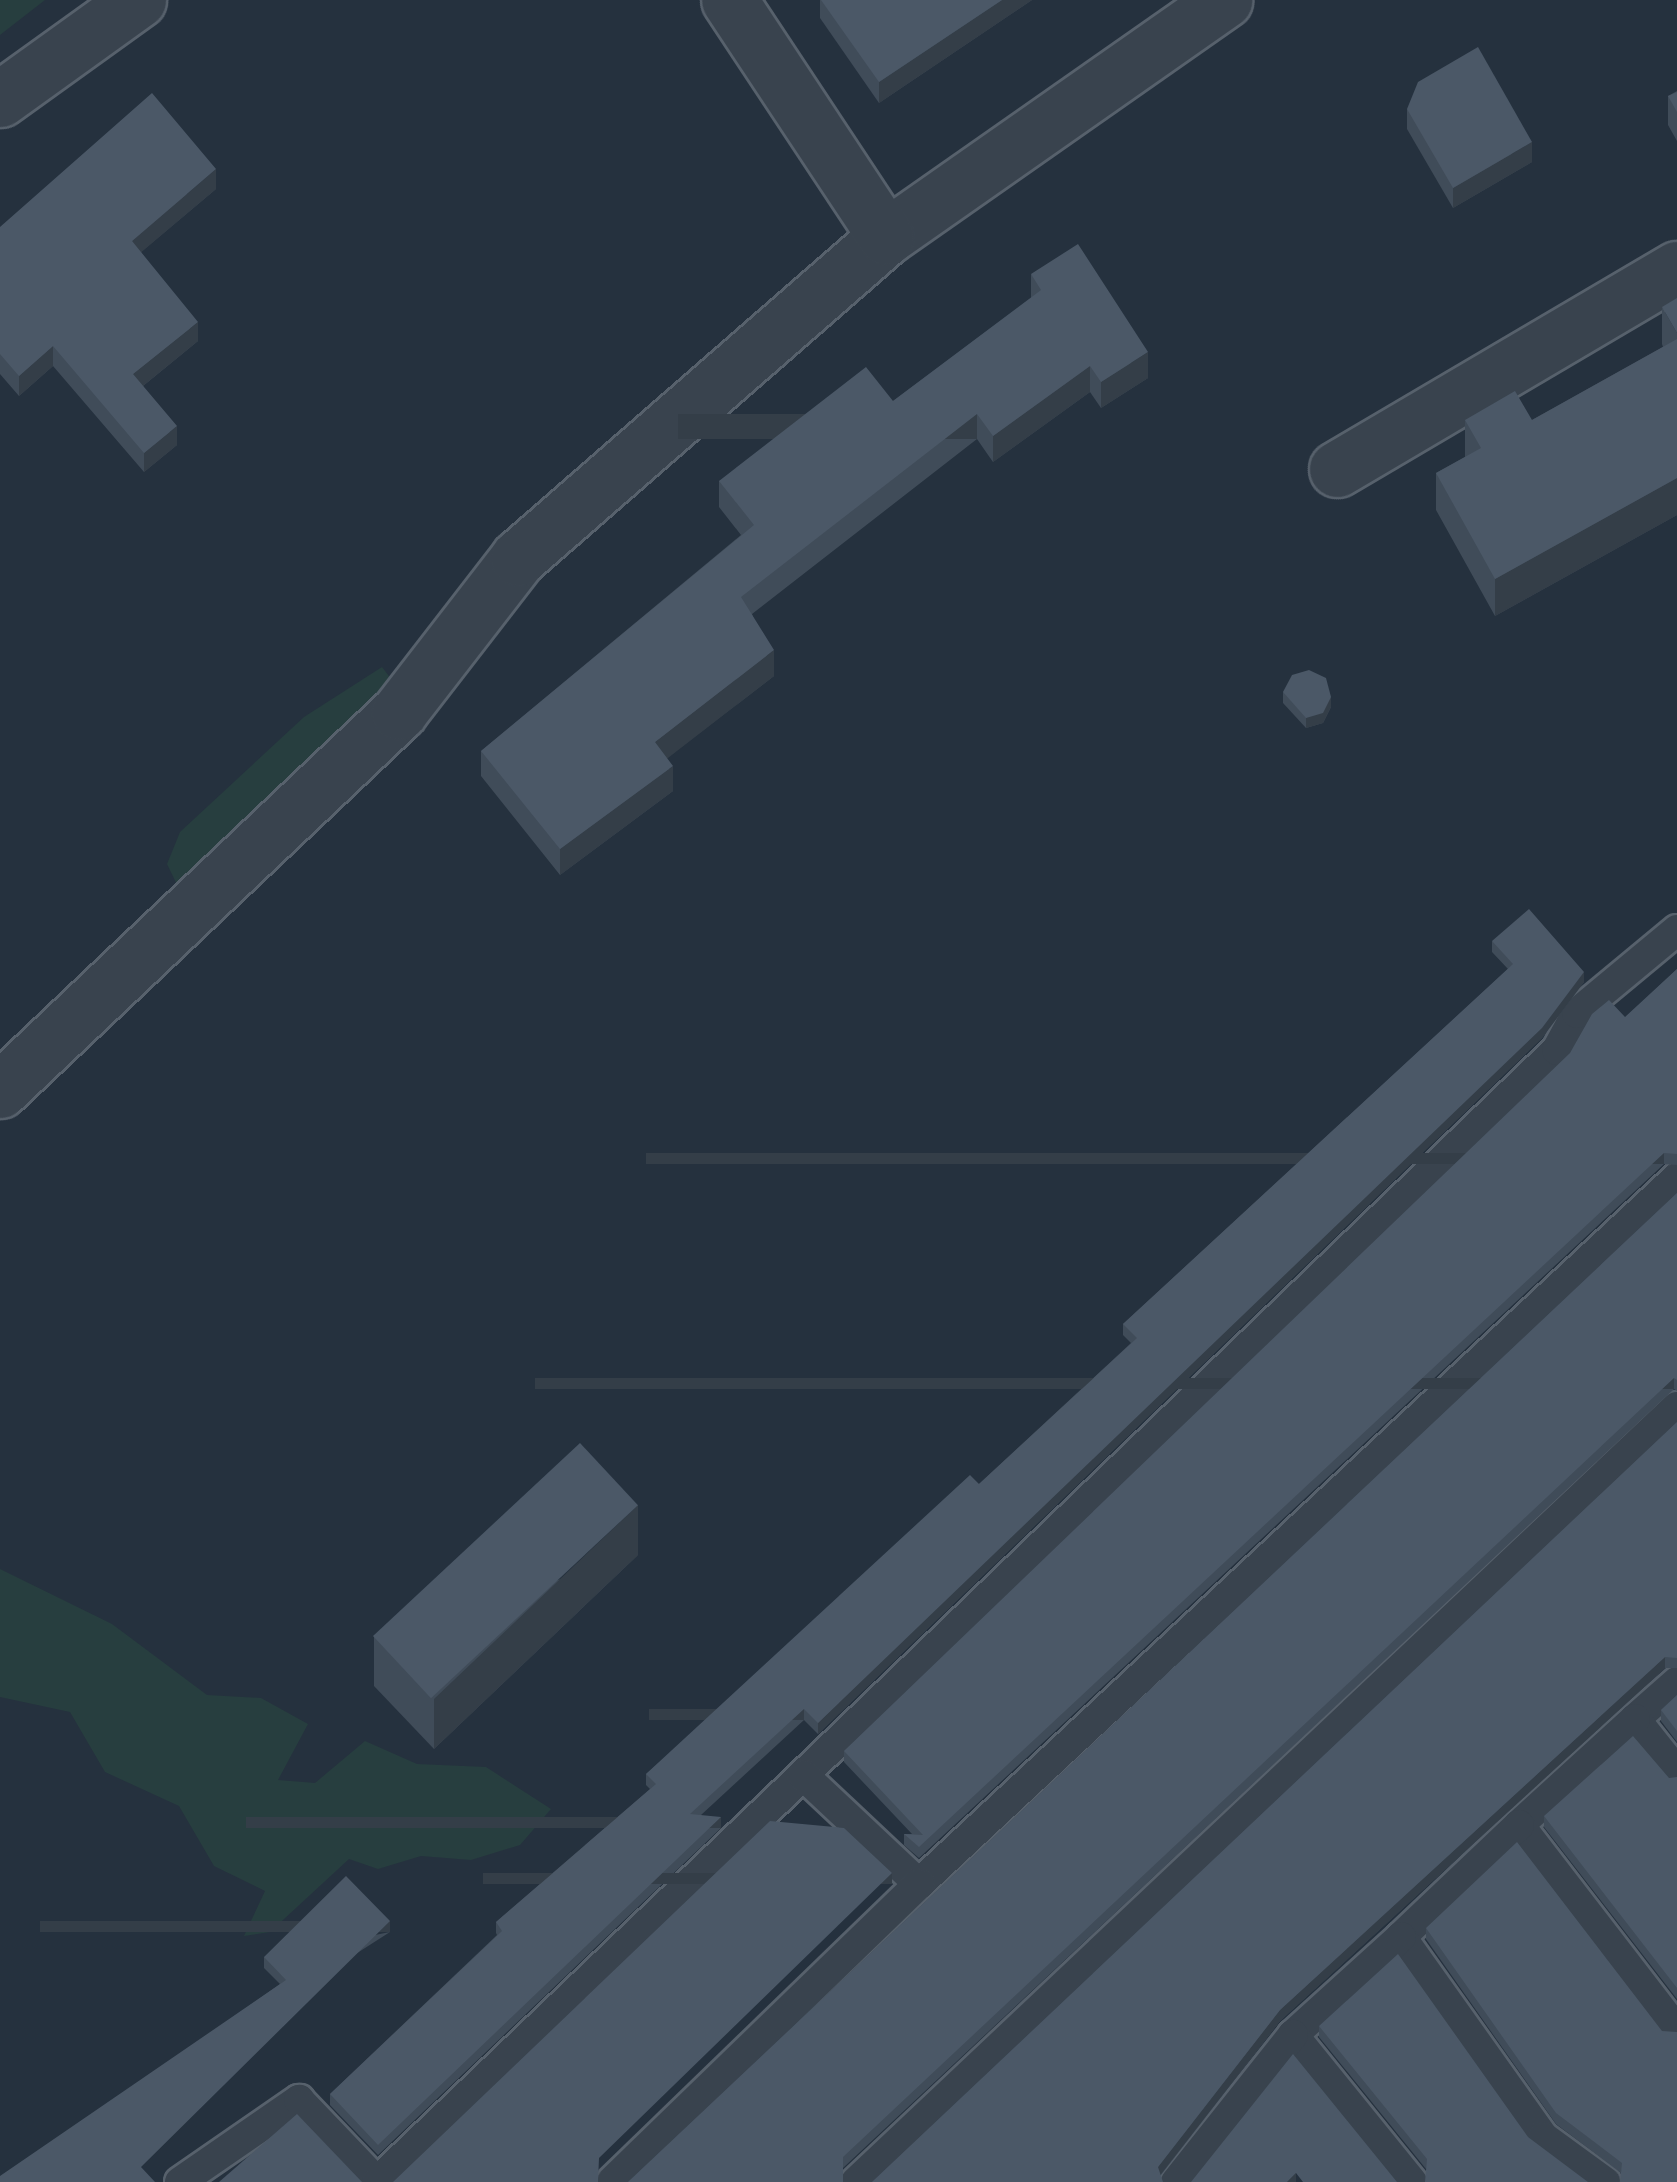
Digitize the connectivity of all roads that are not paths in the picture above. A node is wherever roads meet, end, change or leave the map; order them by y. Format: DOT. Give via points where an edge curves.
graph roads {
  1 [pos="138,0"];
  2 [pos="729,0"];
  3 [pos="1224,0"];
  4 [pos="0,99"];
  5 [pos="886,238"];
  6 [pos="1677,269"];
  7 [pos="1338,469"];
  8 [pos="1677,930"];
  9 [pos="0,1090"];
  10 [pos="1677,1178"];
  11 [pos="1677,1406"];
  12 [pos="1677,1682"];
  13 [pos="1635,1719"];
  14 [pos="1677,1772"];
  15 [pos="803,1775"];
  16 [pos="1519,1825"];
  17 [pos="919,1884"];
  18 [pos="1401,1937"];
  19 [pos="1677,2030"];
  20 [pos="1293,2035"];
  21 [pos="180,2182"];
  22 [pos="377,2182"];
  23 [pos="612,2182"];
  24 [pos="856,2182"];
  25 [pos="1176,2182"];
  26 [pos="1412,2182"];
  27 [pos="1605,2182"];
  1 -- 4 [label="street"];
  2 -- 5 [label="street"];
  3 -- 5 [label="street"];
  5 -- 9 [label="street" via="518,558 398,712"];
  6 -- 7 [label="street"];
  8 -- 15 [label="lane" via="1577,1013 1558,1050"];
  10 -- 17 [label="lane"];
  11 -- 24 [label="lane"];
  12 -- 13 [label="lane"];
  13 -- 14 [label="lane"];
  13 -- 16 [label="lane"];
  15 -- 17 [label="lane"];
  15 -- 22 [label="lane"];
  16 -- 18 [label="lane"];
  16 -- 19 [label="lane"];
  17 -- 23 [label="lane"];
  18 -- 20 [label="lane"];
  18 -- 27 [label="lane" via="1543,2137"];
  20 -- 25 [label="lane"];
  20 -- 26 [label="lane"];
  21 -- 22 [label="lane" via="299,2100"];
}
